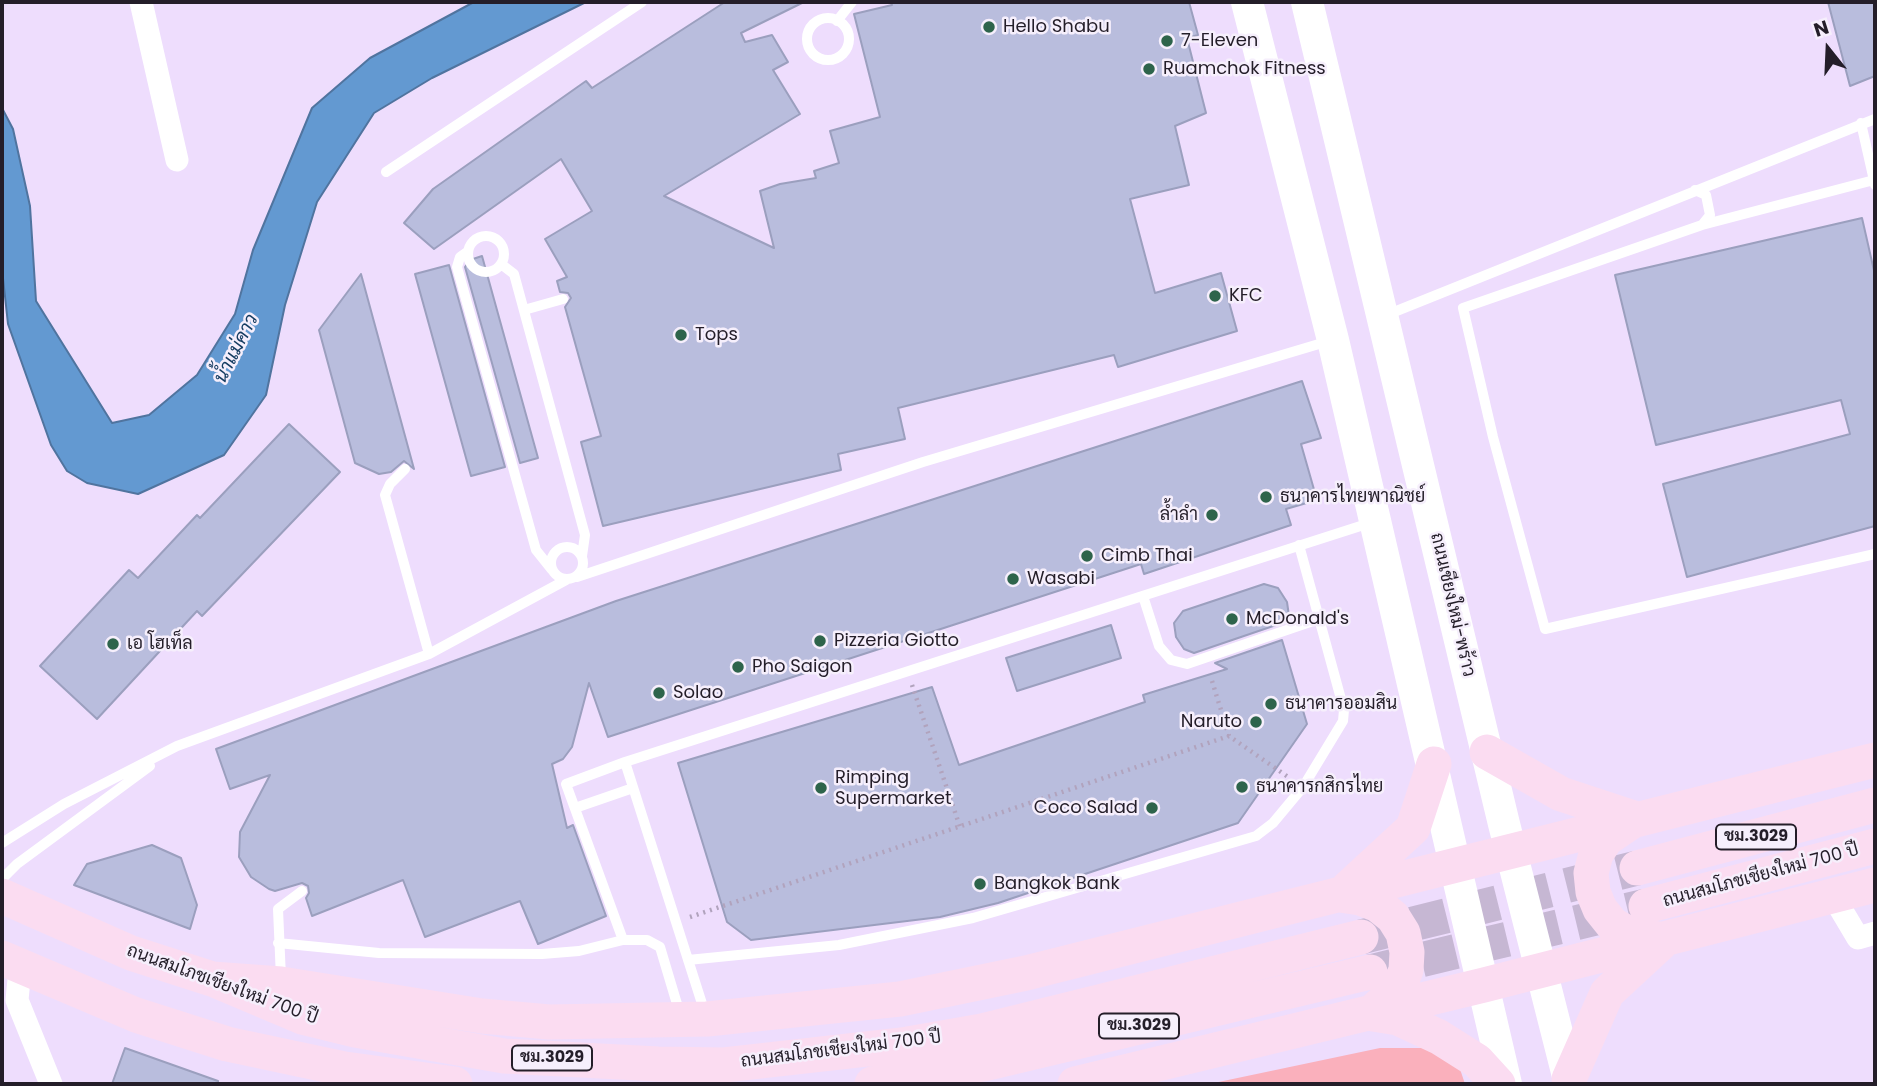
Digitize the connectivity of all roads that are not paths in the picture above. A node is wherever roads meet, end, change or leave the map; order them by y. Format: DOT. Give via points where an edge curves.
graph roads {
  1 [pos="141,2"];
  2 [pos="642,2"];
  3 [pos="852,2"];
  4 [pos="1247,2"];
  5 [pos="1307,2"];
  6 [pos="837,21"];
  7 [pos="1875,119"];
  8 [pos="1861,122"];
  9 [pos="177,160"];
  10 [pos="386,172"];
  11 [pos="1875,182"];
  12 [pos="1695,190"];
  13 [pos="1702,225"];
  14 [pos="467,252"];
  15 [pos="501,264"];
  16 [pos="562,299"];
  17 [pos="524,310"];
  18 [pos="1383,316"];
  19 [pos="1332,340"];
  20 [pos="405,469"];
  21 [pos="1376,521"];
  22 [pos="1298,545"];
  23 [pos="1875,554"];
  24 [pos="582,556"];
  25 [pos="552,570"];
  26 [pos="571,578"];
  27 [pos="1143,596"];
  28 [pos="1319,619"];
  29 [pos="429,654"];
  30 [pos="177,746"];
  31 [pos="1488,752"];
  32 [pos="1875,760"];
  33 [pos="625,762"];
  34 [pos="1434,764"];
  35 [pos="633,788"];
  36 [pos="1875,805"];
  37 [pos="575,808"];
  38 [pos="1639,819"];
  39 [pos="2,843"];
  40 [pos="1875,846"];
  41 [pos="1511,850"];
  42 [pos="1457,865"];
  43 [pos="1637,868"];
  44 [pos="2,879"];
  45 [pos="1875,885"];
  46 [pos="302,891"];
  47 [pos="1340,895"];
  48 [pos="2,896"];
  49 [pos="1833,896"];
  50 [pos="1646,906"];
  51 [pos="1875,933"];
  52 [pos="681,936"];
  53 [pos="1360,937"];
  54 [pos="1666,939"];
  55 [pos="623,940"];
  56 [pos="278,943"];
  57 [pos="657,943"];
  58 [pos="688,960"];
  59 [pos="11,964"];
  60 [pos="1542,969"];
  61 [pos="1370,972"];
  62 [pos="212,979"];
  63 [pos="281,984"];
  64 [pos="1484,985"];
  65 [pos="1370,1013"];
  66 [pos="695,1019"];
  67 [pos="227,1044"];
  68 [pos="1570,1082"];
  69 [pos="51,1084"];
  70 [pos="310,1084"];
  71 [pos="455,1084"];
  72 [pos="872,1084"];
  73 [pos="1075,1084"];
  74 [pos="1498,1084"];
  75 [pos="1506,1084"];
  1 -- 9 [label="street"];
  2 -- 10 [label="lane"];
  3 -- 6 [label="lane"];
  4 -- 19 [label="main road"];
  5 -- 18 [label="main road, ถนนเชียงใหม่-พร้าว"];
  7 -- 8 [label="lane"];
  8 -- 11 [label="lane"];
  8 -- 12 [label="lane"];
  11 -- 13 [label="lane"];
  12 -- 13 [label="lane" via="1706,195 1710,215"];
  12 -- 18 [label="lane"];
  13 -- 23 [label="lane" via="1463,307 1545,629"];
  14 -- 15 [label="lane" via="471,265 480,271 492,271"];
  14 -- 15 [label="lane" via="477,239 488,237 502,247"];
  14 -- 25 [label="lane" via="457,267 536,550"];
  15 -- 17 [label="lane" via="514,274"];
  16 -- 17 [label="lane"];
  17 -- 24 [label="lane" via="584,535"];
  18 -- 31 [label="main road, ถนนเชียงใหม่-พร้าว"];
  19 -- 21 [label="main road"];
  19 -- 26 [label="lane" via="923,462"];
  20 -- 29 [label="lane" via="385,495"];
  21 -- 22 [label="lane"];
  21 -- 34 [label="main road"];
  22 -- 27 [label="lane"];
  22 -- 28 [label="lane"];
  24 -- 25 [label="lane" via="572,548 560,548 551,558"];
  24 -- 26 [label="lane" via="583,569"];
  25 -- 26 [label="lane" via="559,578"];
  26 -- 29 [label="lane"];
  27 -- 28 [label="lane" via="1159,646 1171,660 1187,664"];
  27 -- 33 [label="lane"];
  28 -- 58 [label="lane" via="1345,710 1334,740 1303,787 1256,836 973,918 839,945"];
  29 -- 30 [label="lane"];
  30 -- 39 [label="lane" via="64,804"];
  30 -- 44 [label="lane"];
  31 -- 38 [label="main road" via="1561,794"];
  31 -- 41 [label="main road, ถนนเชียงใหม่-พร้าว"];
  32 -- 38 [label="main road"];
  33 -- 35 [label="lane"];
  33 -- 37 [label="lane" via="566,784"];
  34 -- 42 [label="main road"];
  34 -- 47 [label="main road" via="1413,828"];
  35 -- 37 [label="lane"];
  35 -- 52 [label="lane"];
  36 -- 43 [label="main road, ชม.3029"];
  37 -- 55 [label="lane"];
  38 -- 41 [label="main road"];
  38 -- 54 [label="main road" via="1606,838 1591,873 1593,892 1612,924 1629,934"];
  40 -- 50 [label="main road, ถนนสมโภชเชียงใหม่ 700 ปี / ชม.3029"];
  41 -- 42 [label="main road"];
  41 -- 60 [label="main road, ถนนเชียงใหม่-พร้าว"];
  42 -- 47 [label="main road"];
  42 -- 64 [label="main road"];
  45 -- 49 [label="main road"];
  46 -- 56 [label="lane" via="278,909"];
  47 -- 65 [label="main road" via="1378,905 1403,933 1406,970 1399,988"];
  47 -- 66 [label="main road" via="971,986 900,999"];
  48 -- 62 [label="main road, ถนนสมโภชเชียงใหม่ 700 ปี / ชม.3029" via="131,953"];
  49 -- 51 [label="street" via="1858,938"];
  49 -- 54 [label="main road"];
  52 -- 57 [label="lane"];
  52 -- 58 [label="lane"];
  53 -- 62 [label="main road, ถนนสมโภชเชียงใหม่ 700 ปี / ชม.3029" via="982,1031 821,1057 724,1065 504,1056 302,1017"];
  54 -- 60 [label="main road"];
  54 -- 68 [label="main road" via="1607,993"];
  55 -- 56 [label="lane" via="542,954 379,953"];
  55 -- 57 [label="lane"];
  56 -- 63 [label="lane"];
  57 -- 66 [label="lane"];
  58 -- 66 [label="lane"];
  59 -- 67 [label="main road" via="136,1015"];
  59 -- 69 [label="street" via="17,1000"];
  60 -- 64 [label="main road"];
  60 -- 68 [label="main road, ถนนเชียงใหม่-พร้าว"];
  61 -- 72 [label="main road, ถนนสมโภชเชียงใหม่ 700 ปี / ชม.3029" via="988,1063"];
  62 -- 63 [label="main road"];
  63 -- 66 [label="main road" via="482,1017 549,1022"];
  64 -- 65 [label="main road"];
  64 -- 75 [label="main road"];
  65 -- 73 [label="main road"];
  65 -- 74 [label="main road" via="1398,1018 1439,1037 1477,1061"];
  67 -- 70 [label="main road"];
  67 -- 71 [label="main road" via="345,1069"];
}
